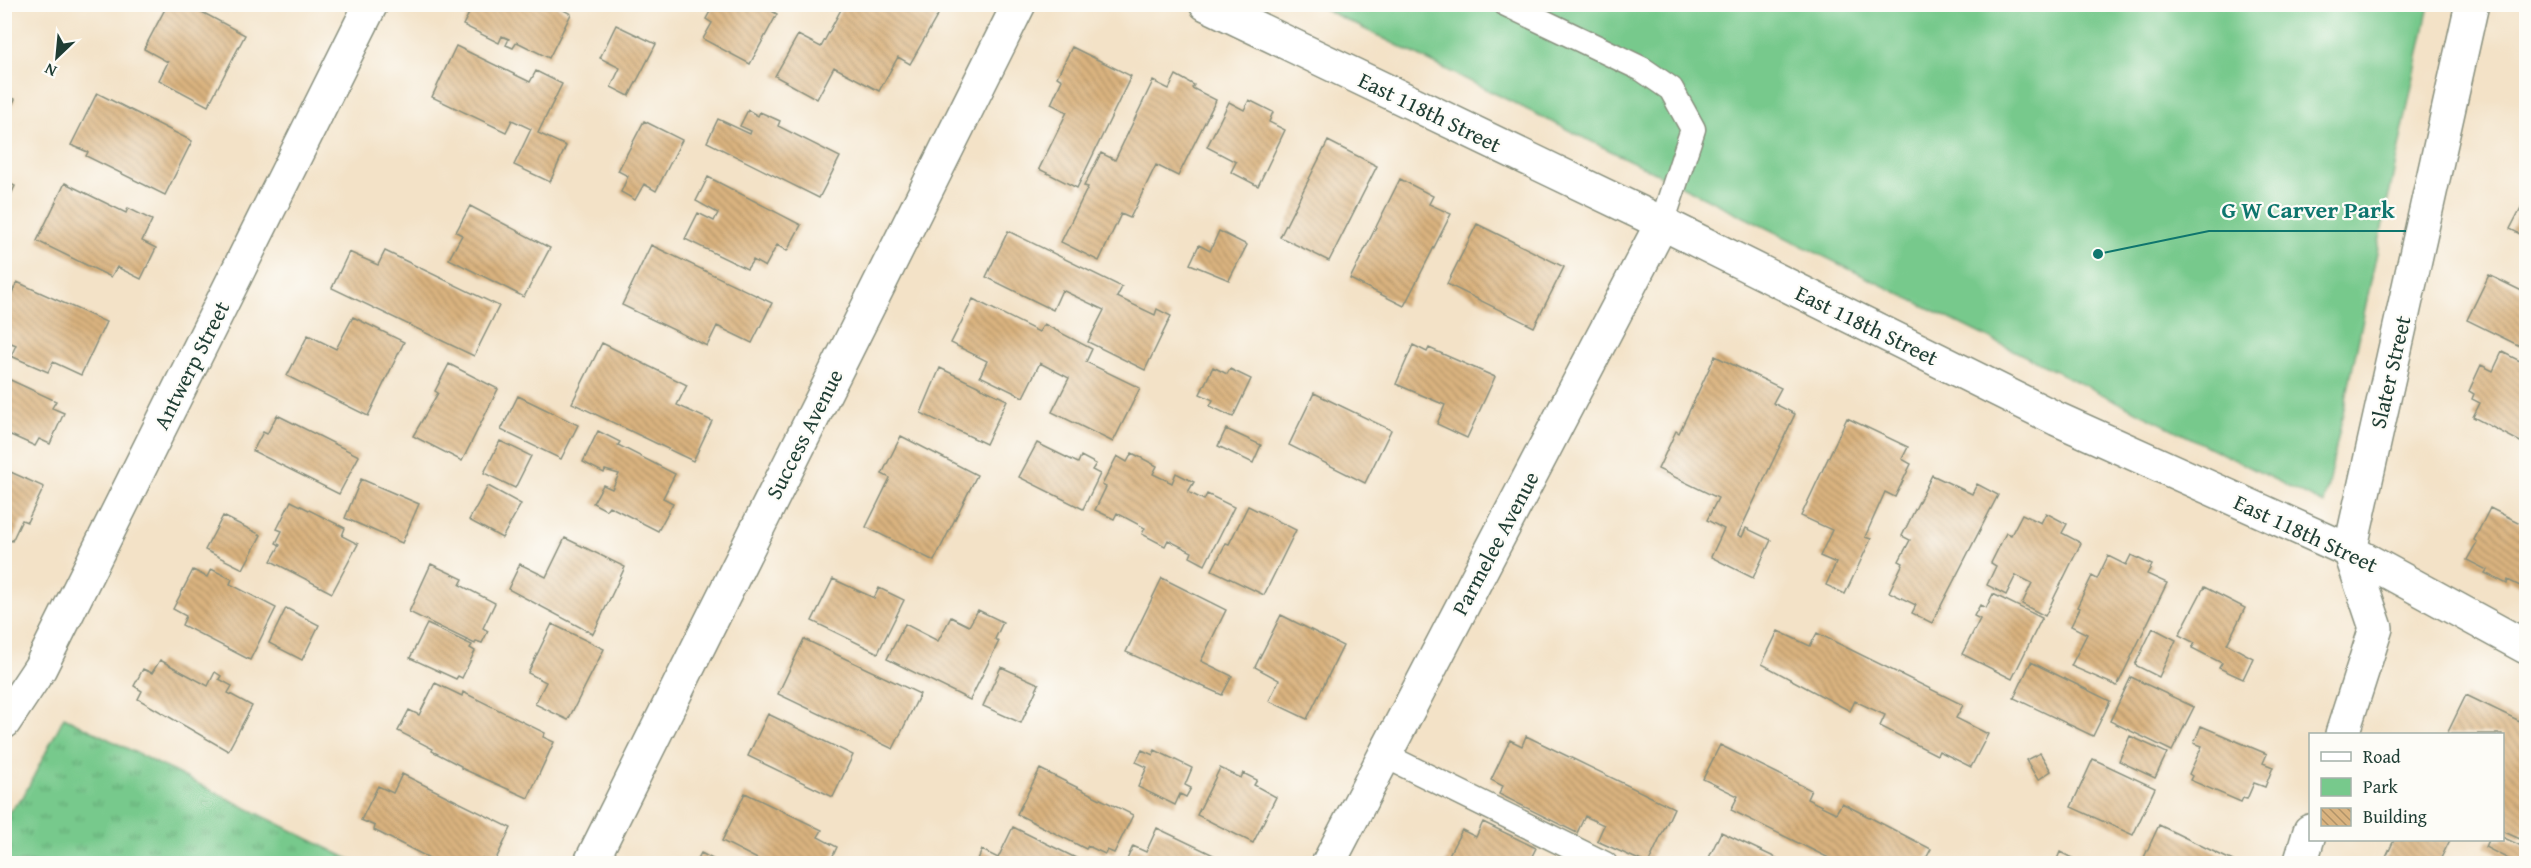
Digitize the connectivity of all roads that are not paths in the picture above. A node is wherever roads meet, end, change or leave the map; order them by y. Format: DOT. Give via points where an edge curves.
graph roads {
  1 [pos="371,4"];
  2 [pos="1019,4"];
  3 [pos="1206,4"];
  4 [pos="1506,4"];
  5 [pos="2472,4"];
  6 [pos="1662,223"];
  7 [pos="2350,551"];
  8 [pos="2526,647"];
  9 [pos="4,722"];
  10 [pos="2343,733"];
  11 [pos="1384,755"];
  12 [pos="2309,834"];
  13 [pos="590,864"];
  14 [pos="1328,864"];
  15 [pos="1605,864"];
  16 [pos="2300,864"];
  1 -- 9 [label="street, Antwerp Street" via="40,668"];
  2 -- 13 [label="street, Success Avenue"];
  3 -- 6 [label="street, East 118th Street"];
  4 -- 6 [label="lane" via="1642,69 1671,89 1693,129"];
  5 -- 7 [label="street, Slater Street"];
  6 -- 7 [label="street, East 118th Street" via="2057,419"];
  6 -- 11 [label="street, Parmelee Avenue"];
  7 -- 8 [label="street, East 118th Street"];
  7 -- 10 [label="street" via="2376,628"];
  11 -- 14 [label="street, Parmelee Avenue"];
  11 -- 15 [label="lane"];
  12 -- 16 [label="street"];
}
